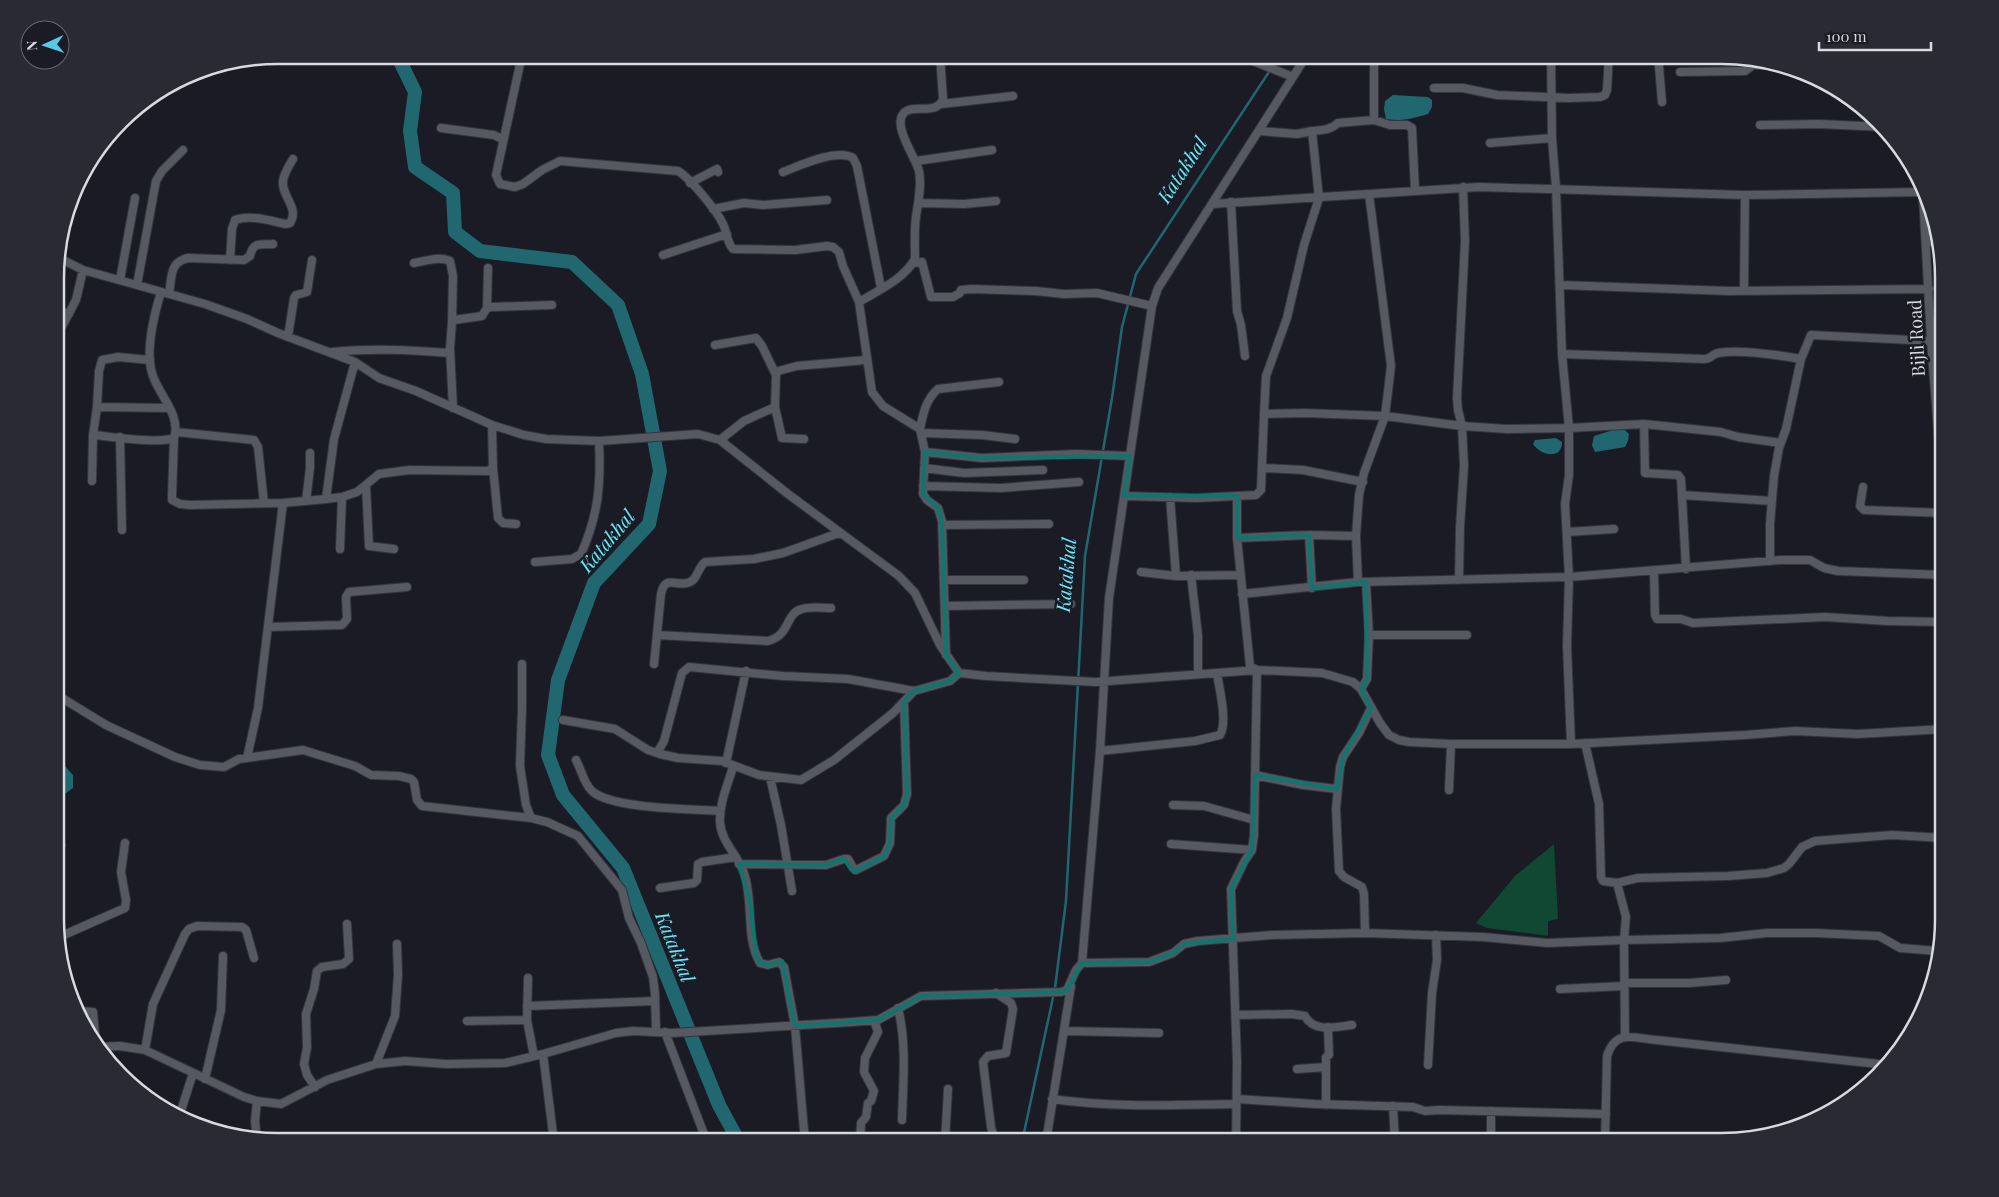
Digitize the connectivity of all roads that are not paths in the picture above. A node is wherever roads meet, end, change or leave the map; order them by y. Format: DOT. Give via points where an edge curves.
graph roads {
  1 [pos="520,64"];
  2 [pos="941,64"];
  3 [pos="1260,64"];
  4 [pos="1302,64"];
  5 [pos="1374,64"];
  6 [pos="1551,64"];
  7 [pos="1608,64"];
  8 [pos="1659,64"];
  9 [pos="1751,66"];
  10 [pos="1680,72"];
  11 [pos="1294,77"];
  12 [pos="1434,88"];
  13 [pos="1012,96"];
  14 [pos="1551,97"];
  15 [pos="1662,102"];
  16 [pos="941,104"];
  17 [pos="1374,120"];
  18 [pos="1760,125"];
  19 [pos="1873,127"];
  20 [pos="441,128"];
  21 [pos="1259,131"];
  22 [pos="1312,131"];
  23 [pos="502,138"];
  24 [pos="1552,138"];
  25 [pos="1490,143"];
  26 [pos="184,150"];
  27 [pos="992,150"];
  28 [pos="293,159"];
  29 [pos="916,161"];
  30 [pos="718,172"];
  31 [pos="783,172"];
  32 [pos="690,183"];
  33 [pos="1463,188"];
  34 [pos="1556,188"];
  35 [pos="1415,191"];
  36 [pos="1917,192"];
  37 [pos="1369,194"];
  38 [pos="1745,195"];
  39 [pos="135,198"];
  40 [pos="1319,198"];
  41 [pos="827,200"];
  42 [pos="996,201"];
  43 [pos="1231,202"];
  44 [pos="918,203"];
  45 [pos="1212,204"];
  46 [pos="713,209"];
  47 [pos="1924,209"];
  48 [pos="726,234"];
  49 [pos="1926,242"];
  50 [pos="1932,242"];
  51 [pos="273,244"];
  52 [pos="663,255"];
  53 [pos="230,260"];
  54 [pos="312,260"];
  55 [pos="64,261"];
  56 [pos="414,263"];
  57 [pos="913,263"];
  58 [pos="488,268"];
  59 [pos="83,270"];
  60 [pos="120,280"];
  61 [pos="136,285"];
  62 [pos="1560,285"];
  63 [pos="881,288"];
  64 [pos="1929,289"];
  65 [pos="1744,290"];
  66 [pos="161,292"];
  67 [pos="169,294"];
  68 [pos="859,302"];
  69 [pos="552,305"];
  70 [pos="1152,306"];
  71 [pos="487,308"];
  72 [pos="64,312"];
  73 [pos="69,314"];
  74 [pos="452,322"];
  75 [pos="64,323"];
  76 [pos="288,337"];
  77 [pos="1931,341"];
  78 [pos="715,345"];
  79 [pos="331,352"];
  80 [pos="450,353"];
  81 [pos="1562,354"];
  82 [pos="1245,356"];
  83 [pos="150,360"];
  84 [pos="866,360"];
  85 [pos="1801,360"];
  86 [pos="355,362"];
  87 [pos="776,375"];
  88 [pos="999,382"];
  89 [pos="1934,384"];
  90 [pos="1935,396"];
  91 [pos="97,407"];
  92 [pos="775,407"];
  93 [pos="169,408"];
  94 [pos="453,408"];
  95 [pos="1264,414"];
  96 [pos="1385,416"];
  97 [pos="1644,424"];
  98 [pos="492,425"];
  99 [pos="1462,426"];
  100 [pos="1569,428"];
  101 [pos="921,431"];
  102 [pos="175,435"];
  103 [pos="94,436"];
  104 [pos="120,437"];
  105 [pos="804,439"];
  106 [pos="1015,439"];
  107 [pos="599,440"];
  108 [pos="720,440"];
  109 [pos="1781,442"];
  110 [pos="925,452"];
  111 [pos="310,453"];
  112 [pos="1130,456"];
  113 [pos="493,468"];
  114 [pos="924,468"];
  115 [pos="1264,468"];
  116 [pos="1043,470"];
  117 [pos="92,482"];
  118 [pos="1079,482"];
  119 [pos="1363,482"];
  120 [pos="366,486"];
  121 [pos="923,486"];
  122 [pos="1863,486"];
  123 [pos="1682,495"];
  124 [pos="1124,496"];
  125 [pos="1237,496"];
  126 [pos="1170,497"];
  127 [pos="342,498"];
  128 [pos="326,499"];
  129 [pos="306,501"];
  130 [pos="1772,501"];
  131 [pos="264,503"];
  132 [pos="283,503"];
  133 [pos="1935,513"];
  134 [pos="516,524"];
  135 [pos="1049,524"];
  136 [pos="943,525"];
  137 [pos="1614,529"];
  138 [pos="122,530"];
  139 [pos="1567,532"];
  140 [pos="839,533"];
  141 [pos="1309,535"];
  142 [pos="1356,536"];
  143 [pos="1237,538"];
  144 [pos="340,549"];
  145 [pos="394,549"];
  146 [pos="1770,561"];
  147 [pos="535,562"];
  148 [pos="1686,569"];
  149 [pos="1654,571"];
  150 [pos="1141,572"];
  151 [pos="1240,574"];
  152 [pos="1191,575"];
  153 [pos="1935,575"];
  154 [pos="1176,576"];
  155 [pos="1569,577"];
  156 [pos="945,580"];
  157 [pos="1024,580"];
  158 [pos="1460,580"];
  159 [pos="1362,582"];
  160 [pos="407,587"];
  161 [pos="1312,588"];
  162 [pos="1242,594"];
  163 [pos="1071,604"];
  164 [pos="945,606"];
  165 [pos="831,608"];
  166 [pos="1935,622"];
  167 [pos="268,627"];
  168 [pos="657,635"];
  169 [pos="1368,635"];
  170 [pos="1467,635"];
  171 [pos="946,655"];
  172 [pos="522,664"];
  173 [pos="654,664"];
  174 [pos="1257,670"];
  175 [pos="746,671"];
  176 [pos="959,673"];
  177 [pos="1217,673"];
  178 [pos="1198,674"];
  179 [pos="1100,681"];
  180 [pos="1361,689"];
  181 [pos="914,691"];
  182 [pos="64,699"];
  183 [pos="904,702"];
  184 [pos="1371,708"];
  185 [pos="563,720"];
  186 [pos="1935,730"];
  187 [pos="1585,743"];
  188 [pos="1451,744"];
  189 [pos="1570,744"];
  190 [pos="1100,750"];
  191 [pos="657,753"];
  192 [pos="247,758"];
  193 [pos="576,760"];
  194 [pos="730,765"];
  195 [pos="1255,775"];
  196 [pos="770,777"];
  197 [pos="1337,789"];
  198 [pos="1449,790"];
  199 [pos="1173,805"];
  200 [pos="720,811"];
  201 [pos="531,818"];
  202 [pos="1254,820"];
  203 [pos="1935,837"];
  204 [pos="125,843"];
  205 [pos="1172,844"];
  206 [pos="1252,850"];
  207 [pos="738,861"];
  208 [pos="786,866"];
  209 [pos="1617,883"];
  210 [pos="660,888"];
  211 [pos="792,891"];
  212 [pos="347,924"];
  213 [pos="1365,933"];
  214 [pos="64,935"];
  215 [pos="1436,935"];
  216 [pos="1233,939"];
  217 [pos="1624,940"];
  218 [pos="397,944"];
  219 [pos="1932,951"];
  220 [pos="223,956"];
  221 [pos="254,958"];
  222 [pos="1082,963"];
  223 [pos="528,978"];
  224 [pos="1726,980"];
  225 [pos="1072,981"];
  226 [pos="1624,985"];
  227 [pos="1560,989"];
  228 [pos="996,993"];
  229 [pos="655,1001"];
  230 [pos="527,1006"];
  231 [pos="898,1008"];
  232 [pos="85,1011"];
  233 [pos="1236,1016"];
  234 [pos="528,1020"];
  235 [pos="874,1020"];
  236 [pos="468,1021"];
  237 [pos="795,1026"];
  238 [pos="1352,1026"];
  239 [pos="1328,1027"];
  240 [pos="95,1030"];
  241 [pos="656,1031"];
  242 [pos="1064,1031"];
  243 [pos="669,1032"];
  244 [pos="1159,1033"];
  245 [pos="1625,1037"];
  246 [pos="106,1047"];
  247 [pos="145,1050"];
  248 [pos="543,1054"];
  249 [pos="534,1056"];
  250 [pos="376,1064"];
  251 [pos="1879,1064"];
  252 [pos="1428,1065"];
  253 [pos="1326,1067"];
  254 [pos="1297,1069"];
  255 [pos="193,1073"];
  256 [pos="205,1079"];
  257 [pos="315,1087"];
  258 [pos="948,1088"];
  259 [pos="1052,1099"];
  260 [pos="257,1101"];
  261 [pos="1236,1102"];
  262 [pos="1326,1105"];
  263 [pos="1394,1106"];
  264 [pos="181,1110"];
  265 [pos="1491,1111"];
  266 [pos="1606,1114"];
  267 [pos="902,1120"];
  268 [pos="256,1132"];
  269 [pos="553,1133"];
  270 [pos="704,1133"];
  271 [pos="804,1133"];
  272 [pos="860,1133"];
  273 [pos="946,1133"];
  274 [pos="992,1133"];
  275 [pos="1047,1133"];
  276 [pos="1236,1133"];
  277 [pos="1395,1133"];
  278 [pos="1491,1133"];
  279 [pos="1605,1133"];
  1 -- 23 [label="street"];
  2 -- 16 [label="street"];
  3 -- 11 [label="street"];
  4 -- 11 [label="street"];
  5 -- 17 [label="street"];
  6 -- 14 [label="street"];
  7 -- 14 [label="street" via="1607,90 1603,96"];
  8 -- 15 [label="street"];
  9 -- 10 [label="street" via="1745,71"];
  11 -- 21 [label="street"];
  12 -- 14 [label="street"];
  13 -- 16 [label="street"];
  14 -- 24 [label="street"];
  16 -- 29 [label="street" via="936,108 903,113 902,128"];
  17 -- 22 [label="street" via="1338,123 1324,130"];
  17 -- 35 [label="street" via="1412,128"];
  18 -- 19 [label="street"];
  20 -- 23 [label="street"];
  21 -- 22 [label="street" via="1297,134"];
  21 -- 45 [label="street"];
  22 -- 40 [label="street"];
  23 -- 32 [label="street" via="496,175 500,184 515,187 523,184 560,161 678,171"];
  24 -- 25 [label="street"];
  24 -- 34 [label="street"];
  26 -- 61 [label="street" via="156,180"];
  27 -- 29 [label="street"];
  28 -- 53 [label="street" via="283,186 292,207 293,219 286,224 260,219 235,220"];
  29 -- 44 [label="street" via="920,183"];
  30 -- 32 [label="street" via="717,169"];
  31 -- 63 [label="street" via="816,160 853,158"];
  32 -- 46 [label="street"];
  33 -- 34 [label="street"];
  33 -- 35 [label="street"];
  33 -- 99 [label="street" via="1465,241 1457,398"];
  34 -- 38 [label="street"];
  34 -- 62 [label="street"];
  35 -- 37 [label="street"];
  36 -- 38 [label="street"];
  37 -- 40 [label="street"];
  37 -- 96 [label="street" via="1391,366"];
  38 -- 65 [label="street"];
  39 -- 60 [label="street"];
  40 -- 43 [label="street"];
  40 -- 95 [label="street" via="1287,318 1266,376"];
  41 -- 46 [label="street" via="763,205 744,203"];
  42 -- 44 [label="street"];
  43 -- 45 [label="street"];
  43 -- 82 [label="street" via="1237,311"];
  44 -- 57 [label="street"];
  45 -- 70 [label="street" via="1158,288"];
  46 -- 48 [label="street"];
  47 -- 49 [label="street, Bijli Road"];
  48 -- 52 [label="street"];
  48 -- 68 [label="street" via="730,246 739,250 833,247"];
  49 -- 50 [label="street"];
  49 -- 64 [label="street, Bijli Road"];
  51 -- 53 [label="street" via="255,245 248,259"];
  53 -- 67 [label="street" via="180,260 174,267"];
  54 -- 76 [label="street" via="308,292 294,298"];
  55 -- 59 [label="street"];
  56 -- 74 [label="street" via="438,259 450,261 453,276"];
  57 -- 63 [label="street" via="899,278"];
  57 -- 70 [label="street" via="922,262 931,297 953,297 961,290 986,289 1097,293"];
  58 -- 71 [label="street"];
  59 -- 60 [label="street"];
  59 -- 73 [label="street"];
  60 -- 61 [label="street"];
  61 -- 66 [label="street"];
  62 -- 65 [label="street"];
  62 -- 81 [label="street"];
  63 -- 68 [label="street"];
  64 -- 65 [label="street"];
  64 -- 77 [label="street, Bijli Road"];
  66 -- 67 [label="street"];
  66 -- 83 [label="street" via="152,328"];
  67 -- 76 [label="street" via="247,319"];
  68 -- 84 [label="street"];
  69 -- 71 [label="street"];
  70 -- 112 [label="street"];
  71 -- 74 [label="street" via="482,316"];
  72 -- 73 [label="street"];
  73 -- 75 [label="street"];
  74 -- 80 [label="street"];
  76 -- 79 [label="street"];
  77 -- 85 [label="street" via="1812,335"];
  77 -- 89 [label="street, Bijli Road"];
  78 -- 87 [label="street" via="756,338"];
  79 -- 80 [label="street" via="389,349"];
  79 -- 86 [label="street"];
  80 -- 94 [label="street"];
  81 -- 85 [label="street" via="1707,359 1714,354 1729,353 1777,355"];
  81 -- 100 [label="street"];
  83 -- 91 [label="street" via="118,357 102,360 98,371"];
  83 -- 93 [label="street" via="152,373"];
  84 -- 87 [label="street" via="782,369"];
  84 -- 101 [label="street" via="876,399"];
  85 -- 109 [label="street"];
  86 -- 94 [label="street" via="379,378"];
  86 -- 128 [label="street" via="334,439"];
  87 -- 92 [label="street"];
  88 -- 101 [label="street" via="938,389 925,408"];
  89 -- 90 [label="street, Bijli Road"];
  91 -- 93 [label="street"];
  91 -- 103 [label="street"];
  92 -- 105 [label="street" via="782,438"];
  92 -- 108 [label="street" via="744,421"];
  93 -- 102 [label="street"];
  94 -- 98 [label="street"];
  95 -- 96 [label="street"];
  95 -- 115 [label="street"];
  96 -- 99 [label="street"];
  96 -- 119 [label="street"];
  97 -- 100 [label="street"];
  97 -- 109 [label="street"];
  97 -- 123 [label="street" via="1645,473 1680,476"];
  98 -- 107 [label="street" via="546,439"];
  98 -- 113 [label="street"];
  99 -- 100 [label="street"];
  99 -- 158 [label="street" via="1464,466"];
  100 -- 139 [label="street" via="1565,504"];
  101 -- 106 [label="street"];
  101 -- 110 [label="street"];
  102 -- 104 [label="street" via="169,439"];
  102 -- 131 [label="street" via="254,440 258,447"];
  102 -- 131 [label="street" via="172,496 175,503"];
  103 -- 104 [label="street"];
  103 -- 117 [label="street"];
  104 -- 138 [label="street"];
  107 -- 108 [label="street" via="698,434"];
  107 -- 147 [label="street" via="600,489 582,554 572,559"];
  108 -- 140 [label="street"];
  109 -- 130 [label="street"];
  110 -- 112 [label="street" via="982,458"];
  110 -- 114 [label="street"];
  111 -- 129 [label="street"];
  112 -- 124 [label="street"];
  113 -- 120 [label="street" via="488,471 409,470 379,474"];
  113 -- 134 [label="street" via="498,518 503,523"];
  114 -- 116 [label="street" via="964,473"];
  114 -- 121 [label="street"];
  115 -- 119 [label="street" via="1302,470"];
  115 -- 125 [label="street" via="1261,490 1256,495"];
  118 -- 121 [label="street" via="1001,488"];
  119 -- 142 [label="street"];
  120 -- 127 [label="street"];
  120 -- 145 [label="street" via="369,546"];
  121 -- 136 [label="street" via="923,494 938,508"];
  122 -- 133 [label="street" via="1860,506 1864,510"];
  123 -- 130 [label="street"];
  123 -- 148 [label="street"];
  124 -- 126 [label="street"];
  124 -- 179 [label="street"];
  125 -- 126 [label="street"];
  125 -- 143 [label="street"];
  126 -- 154 [label="street"];
  127 -- 128 [label="street"];
  127 -- 144 [label="street"];
  128 -- 129 [label="street"];
  129 -- 132 [label="street"];
  130 -- 146 [label="street"];
  131 -- 132 [label="street"];
  132 -- 167 [label="street"];
  135 -- 136 [label="street"];
  136 -- 156 [label="street"];
  137 -- 139 [label="street"];
  139 -- 155 [label="street"];
  140 -- 168 [label="street" via="783,553 754,559 704,562 695,578 688,583 668,582 661,594"];
  140 -- 171 [label="street" via="899,576 914,594"];
  141 -- 142 [label="street"];
  141 -- 143 [label="street"];
  141 -- 161 [label="street"];
  142 -- 159 [label="street"];
  143 -- 151 [label="street"];
  146 -- 148 [label="street"];
  146 -- 153 [label="street" via="1810,560 1838,571"];
  148 -- 149 [label="street"];
  149 -- 155 [label="street"];
  149 -- 166 [label="street" via="1657,619 1683,619 1693,623 1825,617"];
  150 -- 154 [label="street"];
  151 -- 152 [label="street"];
  151 -- 162 [label="street"];
  152 -- 154 [label="street"];
  152 -- 178 [label="street" via="1198,635"];
  155 -- 158 [label="street"];
  155 -- 189 [label="street"];
  156 -- 157 [label="street"];
  156 -- 164 [label="street"];
  158 -- 159 [label="street"];
  159 -- 161 [label="street"];
  159 -- 169 [label="street"];
  160 -- 167 [label="street" via="349,592 346,619 342,624"];
  161 -- 162 [label="street"];
  162 -- 174 [label="street" via="1250,666"];
  163 -- 164 [label="street"];
  164 -- 171 [label="street"];
  165 -- 168 [label="street" via="797,611 781,636 768,641"];
  167 -- 192 [label="street" via="258,708"];
  168 -- 173 [label="street"];
  169 -- 170 [label="street"];
  169 -- 180 [label="street" via="1367,679"];
  171 -- 176 [label="street"];
  172 -- 201 [label="street" via="520,766"];
  174 -- 177 [label="street"];
  174 -- 180 [label="street" via="1322,673 1353,682"];
  174 -- 195 [label="street"];
  175 -- 181 [label="street" via="848,679"];
  175 -- 191 [label="street" via="696,666 685,669 664,741"];
  175 -- 194 [label="street"];
  176 -- 179 [label="street" via="1055,681"];
  176 -- 181 [label="street" via="950,681"];
  177 -- 178 [label="street"];
  177 -- 190 [label="street" via="1222,721 1220,735 1195,741"];
  178 -- 179 [label="street"];
  179 -- 190 [label="street"];
  180 -- 184 [label="street"];
  181 -- 183 [label="street"];
  182 -- 192 [label="street" via="106,725 175,757 216,767"];
  183 -- 196 [label="street" via="834,760 801,780"];
  183 -- 208 [label="street" via="907,794 904,805 890,818 890,843 884,856 856,870 844,858 826,865"];
  184 -- 188 [label="street" via="1389,735 1399,740"];
  184 -- 197 [label="street" via="1343,757"];
  185 -- 191 [label="street" via="615,729"];
  186 -- 187 [label="street" via="1858,734 1795,730"];
  187 -- 189 [label="street"];
  187 -- 209 [label="street" via="1599,804 1601,877 1606,883"];
  188 -- 189 [label="street"];
  188 -- 198 [label="street"];
  190 -- 222 [label="street"];
  191 -- 194 [label="street"];
  192 -- 201 [label="street" via="303,750 356,766 372,775 411,779 422,806"];
  193 -- 200 [label="street" via="590,789 603,798 647,807"];
  194 -- 196 [label="street"];
  194 -- 200 [label="street"];
  195 -- 197 [label="street"];
  195 -- 202 [label="street"];
  196 -- 208 [label="street"];
  197 -- 213 [label="street" via="1340,872 1362,887"];
  199 -- 202 [label="street" via="1204,806"];
  200 -- 207 [label="street" via="723,836"];
  201 -- 229 [label="street" via="578,836 622,890 628,918 653,977"];
  202 -- 206 [label="street"];
  203 -- 209 [label="street" via="1892,835 1815,841 1802,846 1789,864 1772,871 1728,876 1638,878"];
  204 -- 214 [label="street" via="120,872 127,905"];
  205 -- 206 [label="street"];
  206 -- 216 [label="street" via="1231,889"];
  207 -- 208 [label="street"];
  207 -- 210 [label="street" via="702,862 698,864 698,880 694,883"];
  207 -- 237 [label="street" via="750,901 756,956 760,963 779,962 784,967"];
  208 -- 211 [label="street"];
  209 -- 217 [label="street" via="1626,917"];
  212 -- 257 [label="street" via="349,959 343,964 322,967 317,971 306,1014 308,1048 304,1064"];
  213 -- 215 [label="street"];
  213 -- 216 [label="street"];
  215 -- 217 [label="street" via="1547,943"];
  215 -- 252 [label="street" via="1437,960"];
  216 -- 222 [label="street" via="1184,944 1174,953 1149,962"];
  216 -- 233 [label="street"];
  217 -- 219 [label="street" via="1816,933 1879,936 1900,948"];
  217 -- 226 [label="street"];
  218 -- 250 [label="street" via="395,1016"];
  220 -- 256 [label="street" via="221,1010"];
  221 -- 247 [label="street" via="246,930 239,925 189,929 153,1004"];
  222 -- 225 [label="street"];
  223 -- 230 [label="street"];
  224 -- 226 [label="street"];
  225 -- 228 [label="street" via="1067,990 1061,992"];
  225 -- 242 [label="street"];
  226 -- 227 [label="street"];
  226 -- 245 [label="street"];
  228 -- 231 [label="street" via="921,996"];
  228 -- 274 [label="street" via="1012,1003 1013,1009 1006,1053 988,1056 984,1062"];
  229 -- 230 [label="street"];
  229 -- 241 [label="street"];
  230 -- 234 [label="street"];
  231 -- 235 [label="street"];
  231 -- 267 [label="street" via="904,1048"];
  232 -- 240 [label="street" via="93,1012"];
  233 -- 239 [label="street" via="1300,1015 1316,1027"];
  233 -- 261 [label="street"];
  234 -- 236 [label="street"];
  234 -- 249 [label="street"];
  235 -- 237 [label="street"];
  235 -- 272 [label="street" via="878,1032 867,1053 864,1072 874,1095 868,1103"];
  237 -- 243 [label="street"];
  237 -- 271 [label="street"];
  238 -- 239 [label="street"];
  239 -- 253 [label="street"];
  241 -- 243 [label="street"];
  241 -- 248 [label="street" via="616,1033"];
  242 -- 244 [label="street"];
  242 -- 259 [label="street"];
  243 -- 270 [label="street"];
  245 -- 251 [label="street"];
  245 -- 266 [label="street" via="1610,1045 1607,1056"];
  246 -- 247 [label="street"];
  247 -- 255 [label="street"];
  248 -- 249 [label="street"];
  248 -- 269 [label="street"];
  249 -- 250 [label="street" via="504,1063 405,1061"];
  250 -- 257 [label="street"];
  253 -- 254 [label="street"];
  253 -- 262 [label="street"];
  255 -- 256 [label="street"];
  255 -- 264 [label="street"];
  256 -- 260 [label="street"];
  257 -- 260 [label="street" via="281,1104"];
  258 -- 273 [label="street"];
  259 -- 261 [label="street" via="1134,1106"];
  259 -- 275 [label="street"];
  260 -- 268 [label="street"];
  261 -- 262 [label="street"];
  261 -- 276 [label="street"];
  262 -- 263 [label="street"];
  263 -- 265 [label="street" via="1413,1107 1425,1112"];
  263 -- 277 [label="street"];
  265 -- 266 [label="street"];
  265 -- 278 [label="street"];
  266 -- 279 [label="street"];
}
